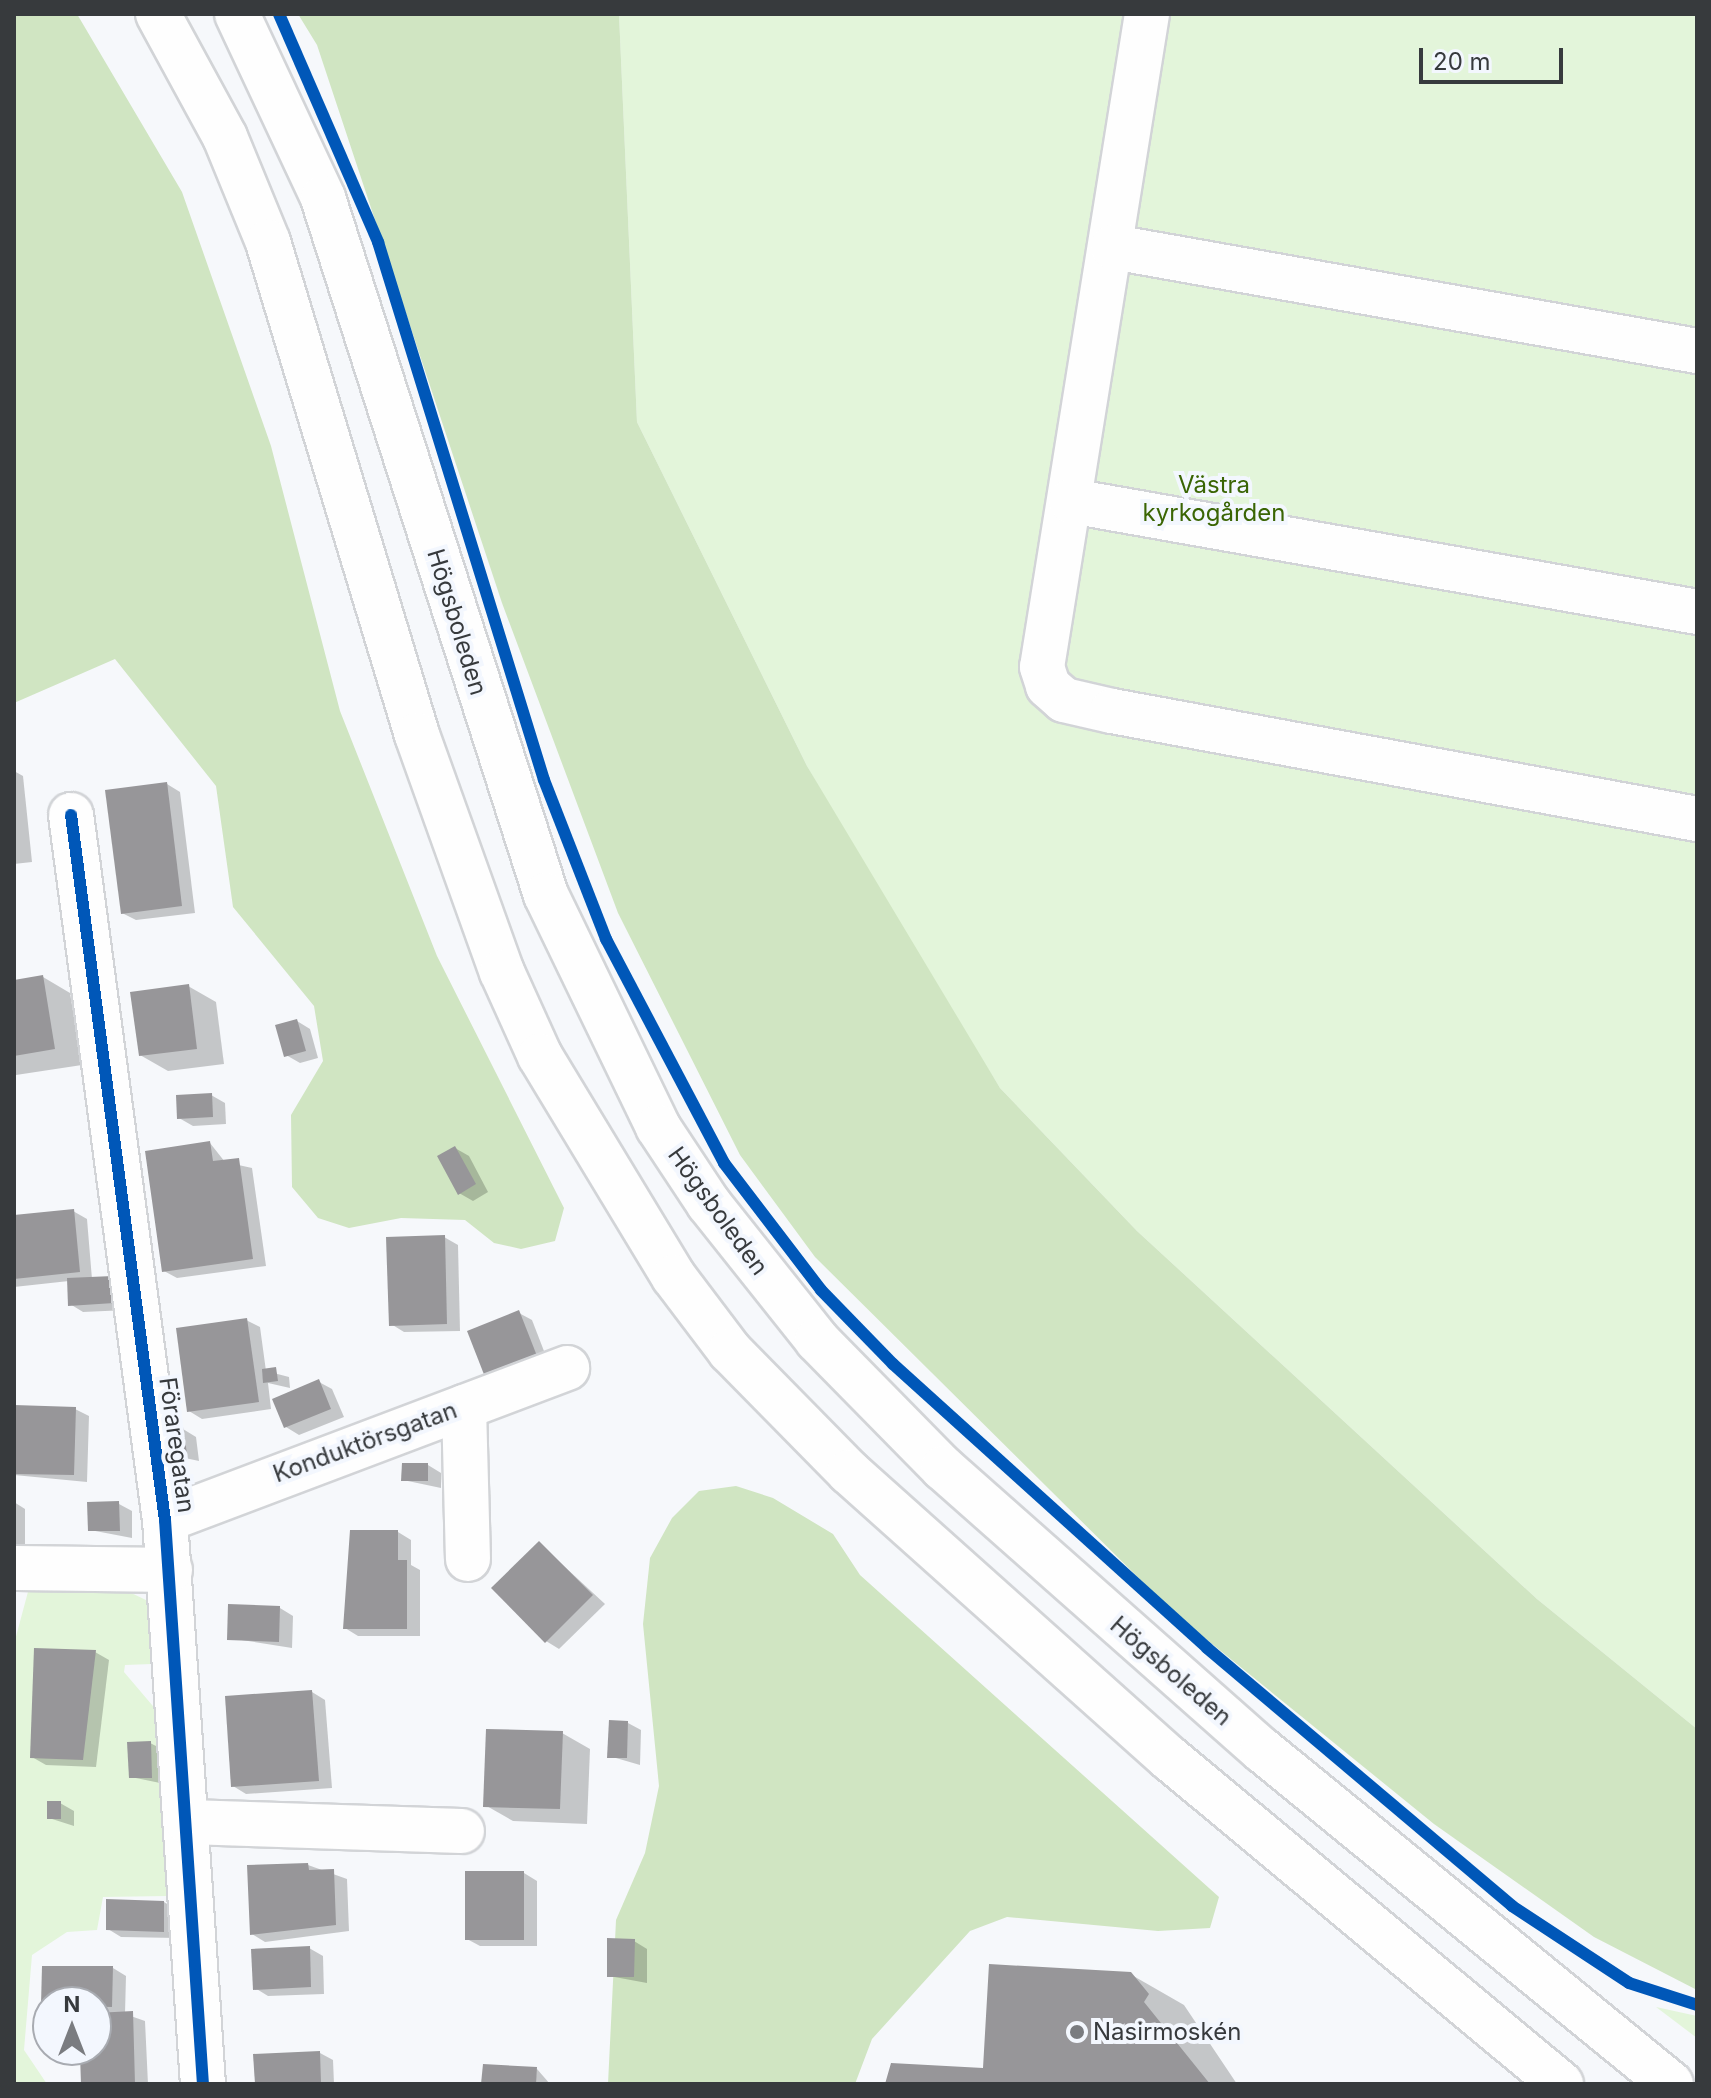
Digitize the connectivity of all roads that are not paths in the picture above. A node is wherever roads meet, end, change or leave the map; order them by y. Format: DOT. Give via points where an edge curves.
graph roads {
  1 [pos="158,14"];
  2 [pos="237,14"];
  3 [pos="1147,14"];
  4 [pos="1113,247"];
  5 [pos="1697,351"];
  6 [pos="1071,501"];
  7 [pos="1697,612"];
  8 [pos="71,815"];
  9 [pos="1697,819"];
  10 [pos="567,1368"];
  11 [pos="464,1407"];
  12 [pos="165,1520"];
  13 [pos="468,1559"];
  14 [pos="14,1568"];
  15 [pos="170,1570"];
  16 [pos="188,1822"];
  17 [pos="462,1831"];
  18 [pos="203,2084"];
  19 [pos="1561,2084"];
  20 [pos="1671,2084"];
  1 -- 19 [label="main road" via="225,137 268,242 417,735 502,972 540,1056 674,1277 730,1351 849,1472 1181,1768"];
  2 -- 20 [label="main road, Högsboleden" via="323,198 546,895 658,1127 709,1204 817,1340 943,1468 1262,1750"];
  3 -- 4 [label="main road"];
  4 -- 5 [label="main road"];
  4 -- 6 [label="main road"];
  6 -- 7 [label="main road"];
  6 -- 9 [label="main road" via="1042,667 1064,700"];
  8 -- 12 [label="main road, Föraregatan"];
  10 -- 11 [label="main road, Konduktörsgatan"];
  11 -- 12 [label="main road, Konduktörsgatan"];
  11 -- 13 [label="main road"];
  12 -- 15 [label="main road, Föraregatan"];
  14 -- 15 [label="main road"];
  15 -- 16 [label="main road, Föraregatan"];
  16 -- 17 [label="main road"];
  16 -- 18 [label="main road, Föraregatan"];
}
